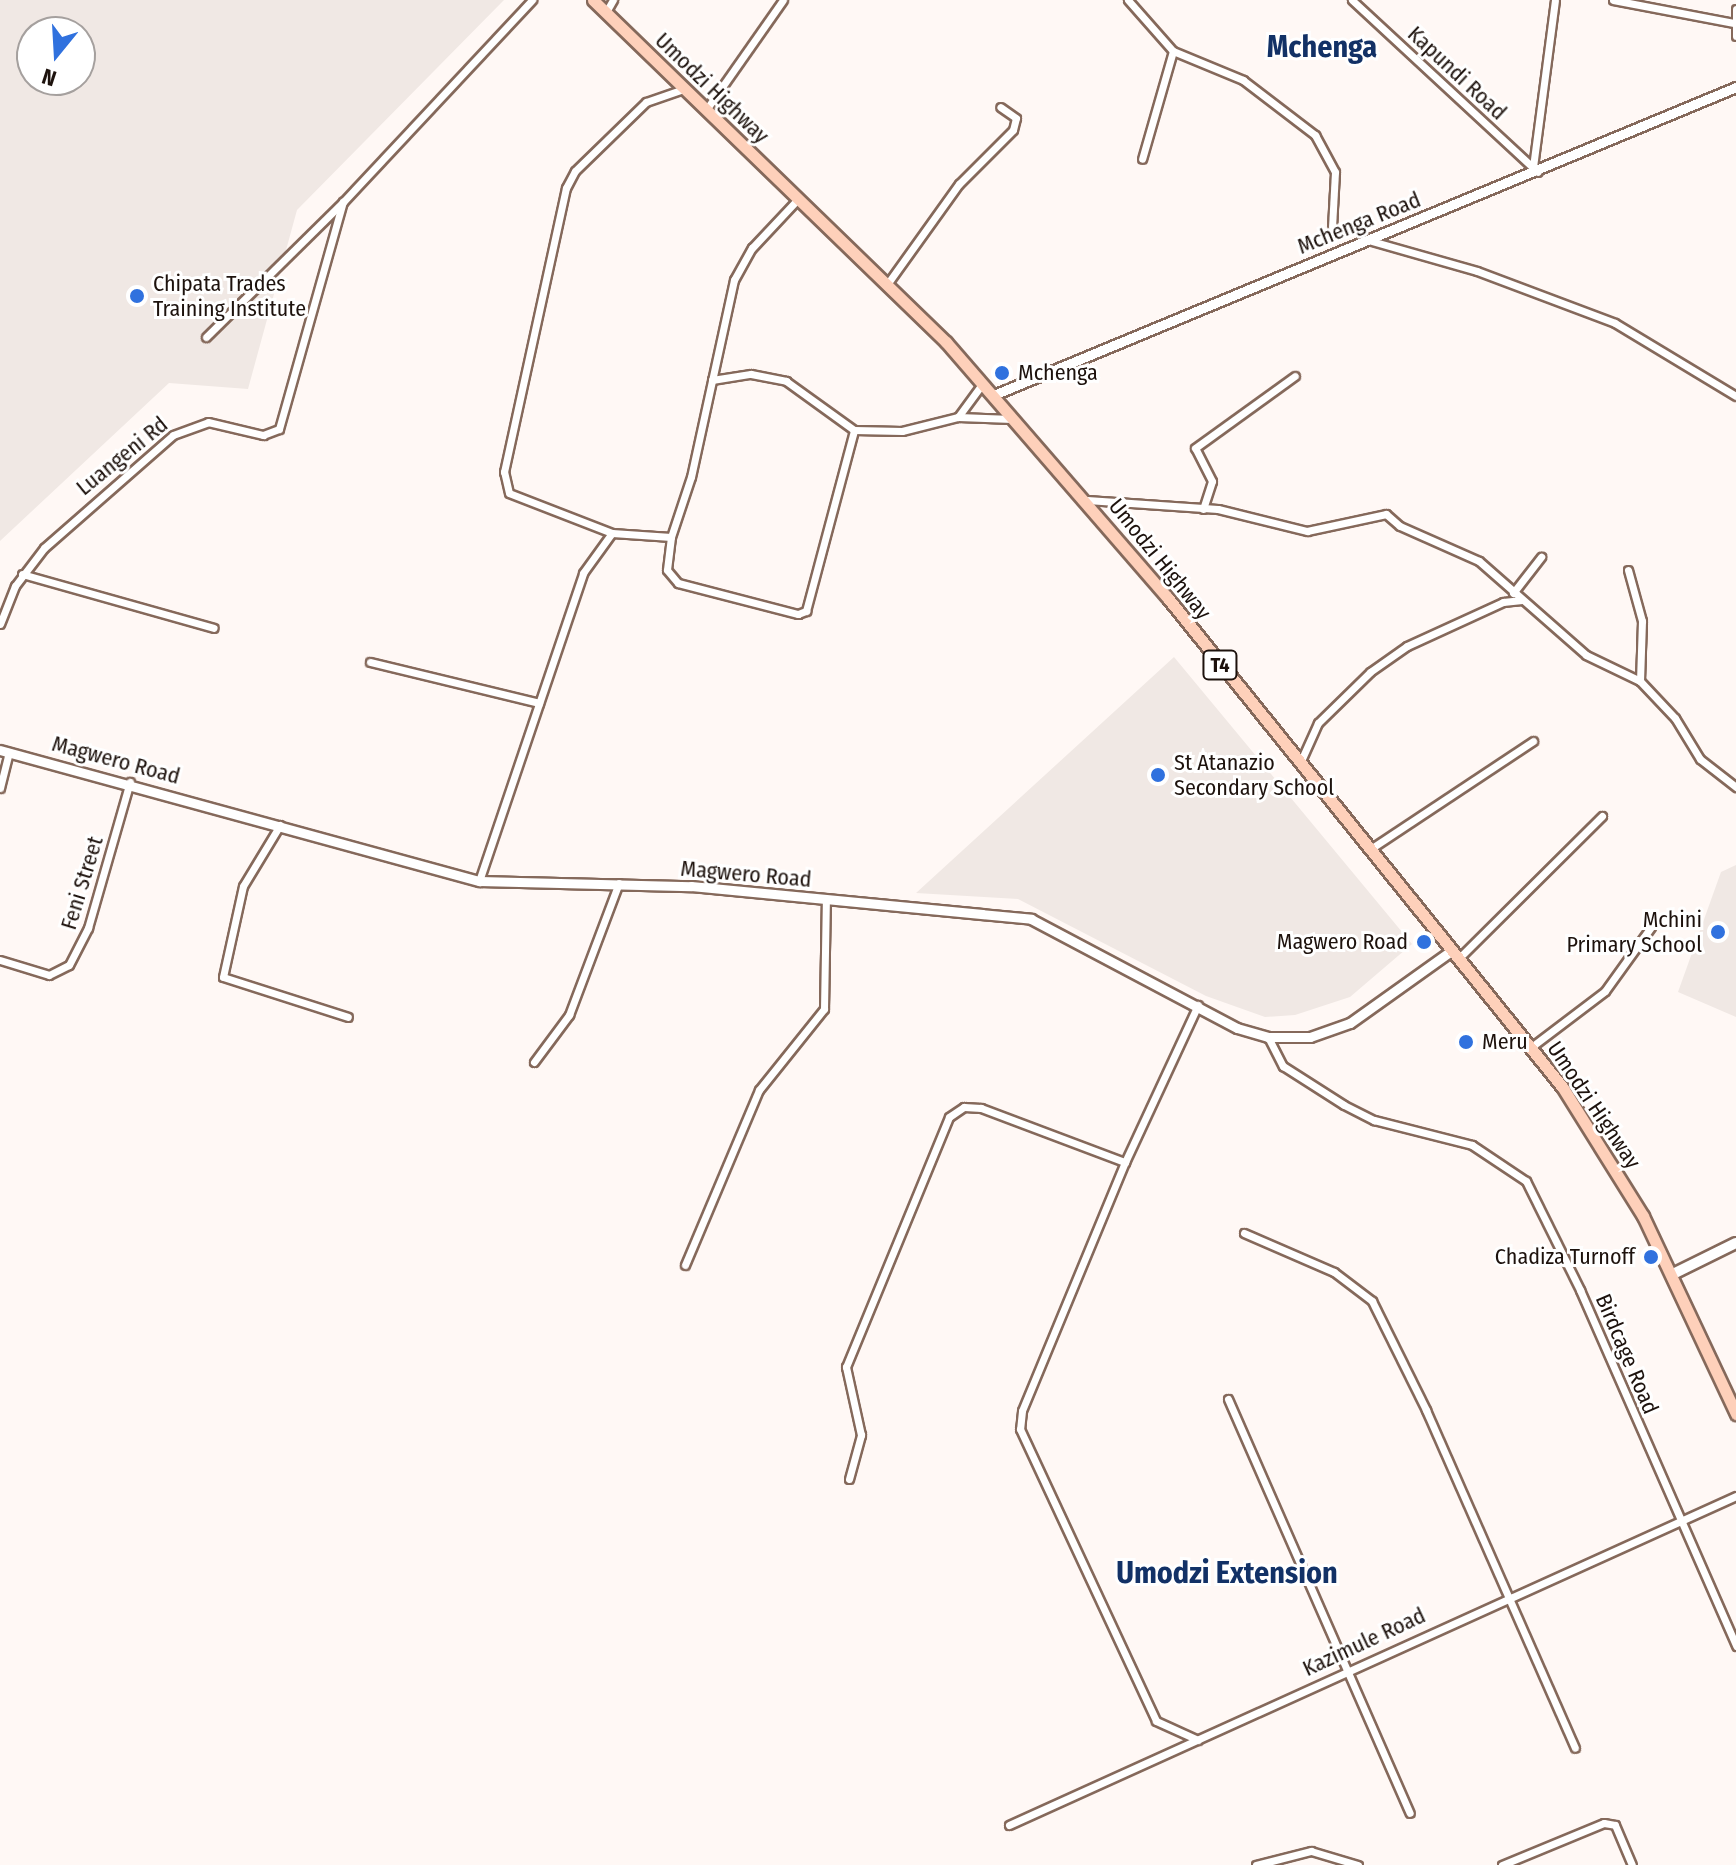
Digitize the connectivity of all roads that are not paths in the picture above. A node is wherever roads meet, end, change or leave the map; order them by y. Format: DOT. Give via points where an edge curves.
graph roads {
  1 [pos="532,0"];
  2 [pos="593,0"];
  3 [pos="613,0"];
  4 [pos="783,0"];
  5 [pos="1128,0"];
  6 [pos="1352,0"];
  7 [pos="1555,0"];
  8 [pos="1613,0"];
  9 [pos="1736,9"];
  10 [pos="606,12"];
  11 [pos="1734,23"];
  12 [pos="1736,36"];
  13 [pos="1173,51"];
  14 [pos="1736,87"];
  15 [pos="683,89"];
  16 [pos="1000,107"];
  17 [pos="706,110"];
  18 [pos="1142,159"];
  19 [pos="1535,169"];
  20 [pos="798,199"];
  21 [pos="343,202"];
  22 [pos="1332,227"];
  23 [pos="1365,239"];
  24 [pos="888,283"];
  25 [pos="206,337"];
  26 [pos="1295,376"];
  27 [pos="712,380"];
  28 [pos="984,382"];
  29 [pos="996,394"];
  30 [pos="1736,396"];
  31 [pos="958,417"];
  32 [pos="1018,420"];
  33 [pos="854,430"];
  34 [pos="1087,500"];
  35 [pos="1203,509"];
  36 [pos="612,533"];
  37 [pos="671,537"];
  38 [pos="1541,557"];
  39 [pos="1628,570"];
  40 [pos="22,574"];
  41 [pos="1513,593"];
  42 [pos="4,600"];
  43 [pos="1522,600"];
  44 [pos="0,624"];
  45 [pos="214,628"];
  46 [pos="370,662"];
  47 [pos="1640,681"];
  48 [pos="539,703"];
  49 [pos="1533,741"];
  50 [pos="5,751"];
  51 [pos="1299,765"];
  52 [pos="130,782"];
  53 [pos="1736,787"];
  54 [pos="0,788"];
  55 [pos="1602,816"];
  56 [pos="280,825"];
  57 [pos="1369,850"];
  58 [pos="479,881"];
  59 [pos="619,883"];
  60 [pos="826,899"];
  61 [pos="1651,927"];
  62 [pos="1454,955"];
  63 [pos="0,960"];
  64 [pos="1199,1003"];
  65 [pos="348,1017"];
  66 [pos="1268,1037"];
  67 [pos="1530,1048"];
  68 [pos="534,1062"];
  69 [pos="1125,1162"];
  70 [pos="1244,1233"];
  71 [pos="1736,1243"];
  72 [pos="685,1265"];
  73 [pos="1673,1274"];
  74 [pos="1228,1399"];
  75 [pos="1736,1414"];
  76 [pos="849,1479"];
  77 [pos="1736,1496"];
  78 [pos="1680,1523"];
  79 [pos="1508,1597"];
  80 [pos="1736,1646"];
  81 [pos="1344,1670"];
  82 [pos="1198,1740"];
  83 [pos="1575,1748"];
  84 [pos="1410,1813"];
  85 [pos="1009,1825"];
  86 [pos="1256,1865"];
  87 [pos="1358,1865"];
  88 [pos="1502,1865"];
  89 [pos="1632,1865"];
  1 -- 21 [label="street, Luangeni Rd"];
  2 -- 10 [label="highway, Umodzi Highway / T4"];
  3 -- 10 [label="street"];
  4 -- 17 [label="street"];
  5 -- 13 [label="street"];
  6 -- 19 [label="street, Kapundi Road"];
  7 -- 19 [label="street"];
  8 -- 11 [label="street"];
  9 -- 11 [label="street"];
  10 -- 15 [label="highway, Umodzi Highway / T4"];
  11 -- 12 [label="street"];
  13 -- 18 [label="street"];
  13 -- 22 [label="street" via="1243,80 1315,135 1335,172"];
  14 -- 19 [label="street, Mchenga Road"];
  15 -- 17 [label="highway, Umodzi Highway / T4"];
  15 -- 36 [label="street" via="646,102 575,171 566,188 504,472 509,493"];
  16 -- 24 [label="street" via="1016,118 1013,130 959,184"];
  17 -- 20 [label="highway, Umodzi Highway / T4"];
  19 -- 23 [label="street, Mchenga Road"];
  20 -- 24 [label="highway, Umodzi Highway / T4"];
  20 -- 27 [label="street" via="742,263"];
  21 -- 25 [label="street, Luangeni Rd"];
  21 -- 40 [label="street, Luangeni Rd" via="279,429 263,435 208,422 182,429 77,516"];
  23 -- 29 [label="street, Mchenga Road"];
  23 -- 30 [label="street" via="1477,271 1615,323"];
  24 -- 28 [label="highway, Umodzi Highway / T4"];
  26 -- 35 [label="street" via="1195,448 1194,455 1212,481"];
  27 -- 33 [label="street" via="751,374 786,381"];
  27 -- 37 [label="street"];
  28 -- 29 [label="highway, Umodzi Highway / T4"];
  28 -- 31 [label="street"];
  29 -- 32 [label="highway, Umodzi Highway / T4"];
  31 -- 32 [label="street"];
  31 -- 33 [label="street" via="902,431"];
  32 -- 34 [label="highway, Umodzi Highway / T4"];
  33 -- 37 [label="street" via="806,611 798,614 678,583 667,570"];
  34 -- 35 [label="street"];
  34 -- 51 [label="highway, Umodzi Highway / T4"];
  35 -- 41 [label="street" via="1307,531 1386,514 1400,526 1479,561"];
  36 -- 37 [label="street"];
  36 -- 48 [label="street" via="583,573"];
  38 -- 41 [label="street"];
  39 -- 47 [label="street" via="1642,621"];
  40 -- 42 [label="street, Luangeni Rd"];
  40 -- 45 [label="street"];
  41 -- 43 [label="street"];
  42 -- 44 [label="street, Luangeni Rd"];
  43 -- 47 [label="street" via="1586,655"];
  43 -- 51 [label="street" via="1503,602 1407,646 1354,683 1318,723"];
  46 -- 48 [label="street"];
  47 -- 53 [label="street" via="1675,718 1700,759"];
  48 -- 58 [label="street"];
  49 -- 57 [label="street"];
  50 -- 52 [label="street, Magwero Road"];
  50 -- 54 [label="street"];
  51 -- 57 [label="highway, Umodzi Highway / T4"];
  52 -- 56 [label="street, Magwero Road"];
  52 -- 63 [label="street, Feni Street" via="74,959 60,973 49,975"];
  55 -- 62 [label="street"];
  56 -- 58 [label="street, Magwero Road"];
  56 -- 65 [label="street" via="243,886 223,977"];
  57 -- 62 [label="highway, Umodzi Highway / T4"];
  58 -- 59 [label="street, Magwero Road"];
  59 -- 60 [label="street, Magwero Road"];
  59 -- 68 [label="street" via="569,1015"];
  60 -- 64 [label="street, Magwero Road" via="1031,919"];
  60 -- 72 [label="street" via="824,1009 759,1090"];
  61 -- 67 [label="street" via="1605,991"];
  62 -- 66 [label="street, Magwero Road" via="1350,1023 1310,1037"];
  62 -- 67 [label="highway, Umodzi Highway / T4"];
  64 -- 66 [label="street, Magwero Road" via="1237,1028"];
  64 -- 69 [label="street"];
  66 -- 78 [label="street, Birdcage Road" via="1283,1066 1344,1105 1374,1120 1472,1145 1526,1181 1580,1290"];
  67 -- 73 [label="highway, Umodzi Highway / T4" via="1597,1138"];
  69 -- 76 [label="street" via="981,1108 964,1107 949,1117 846,1367 861,1435"];
  69 -- 82 [label="street" via="1022,1411 1020,1429 1156,1721"];
  70 -- 79 [label="street" via="1334,1272 1372,1301"];
  71 -- 73 [label="main road"];
  73 -- 75 [label="highway, Umodzi Highway / T4"];
  74 -- 81 [label="street"];
  77 -- 78 [label="street, Kazimule Road"];
  78 -- 79 [label="street, Kazimule Road"];
  78 -- 80 [label="street, Birdcage Road"];
  79 -- 81 [label="street, Kazimule Road"];
  79 -- 83 [label="street"];
  81 -- 82 [label="street, Kazimule Road"];
  81 -- 84 [label="street"];
  82 -- 85 [label="street, Kazimule Road"];
  86 -- 87 [label="street" via="1311,1851"];
  88 -- 89 [label="street" via="1604,1823 1615,1825"];
}
